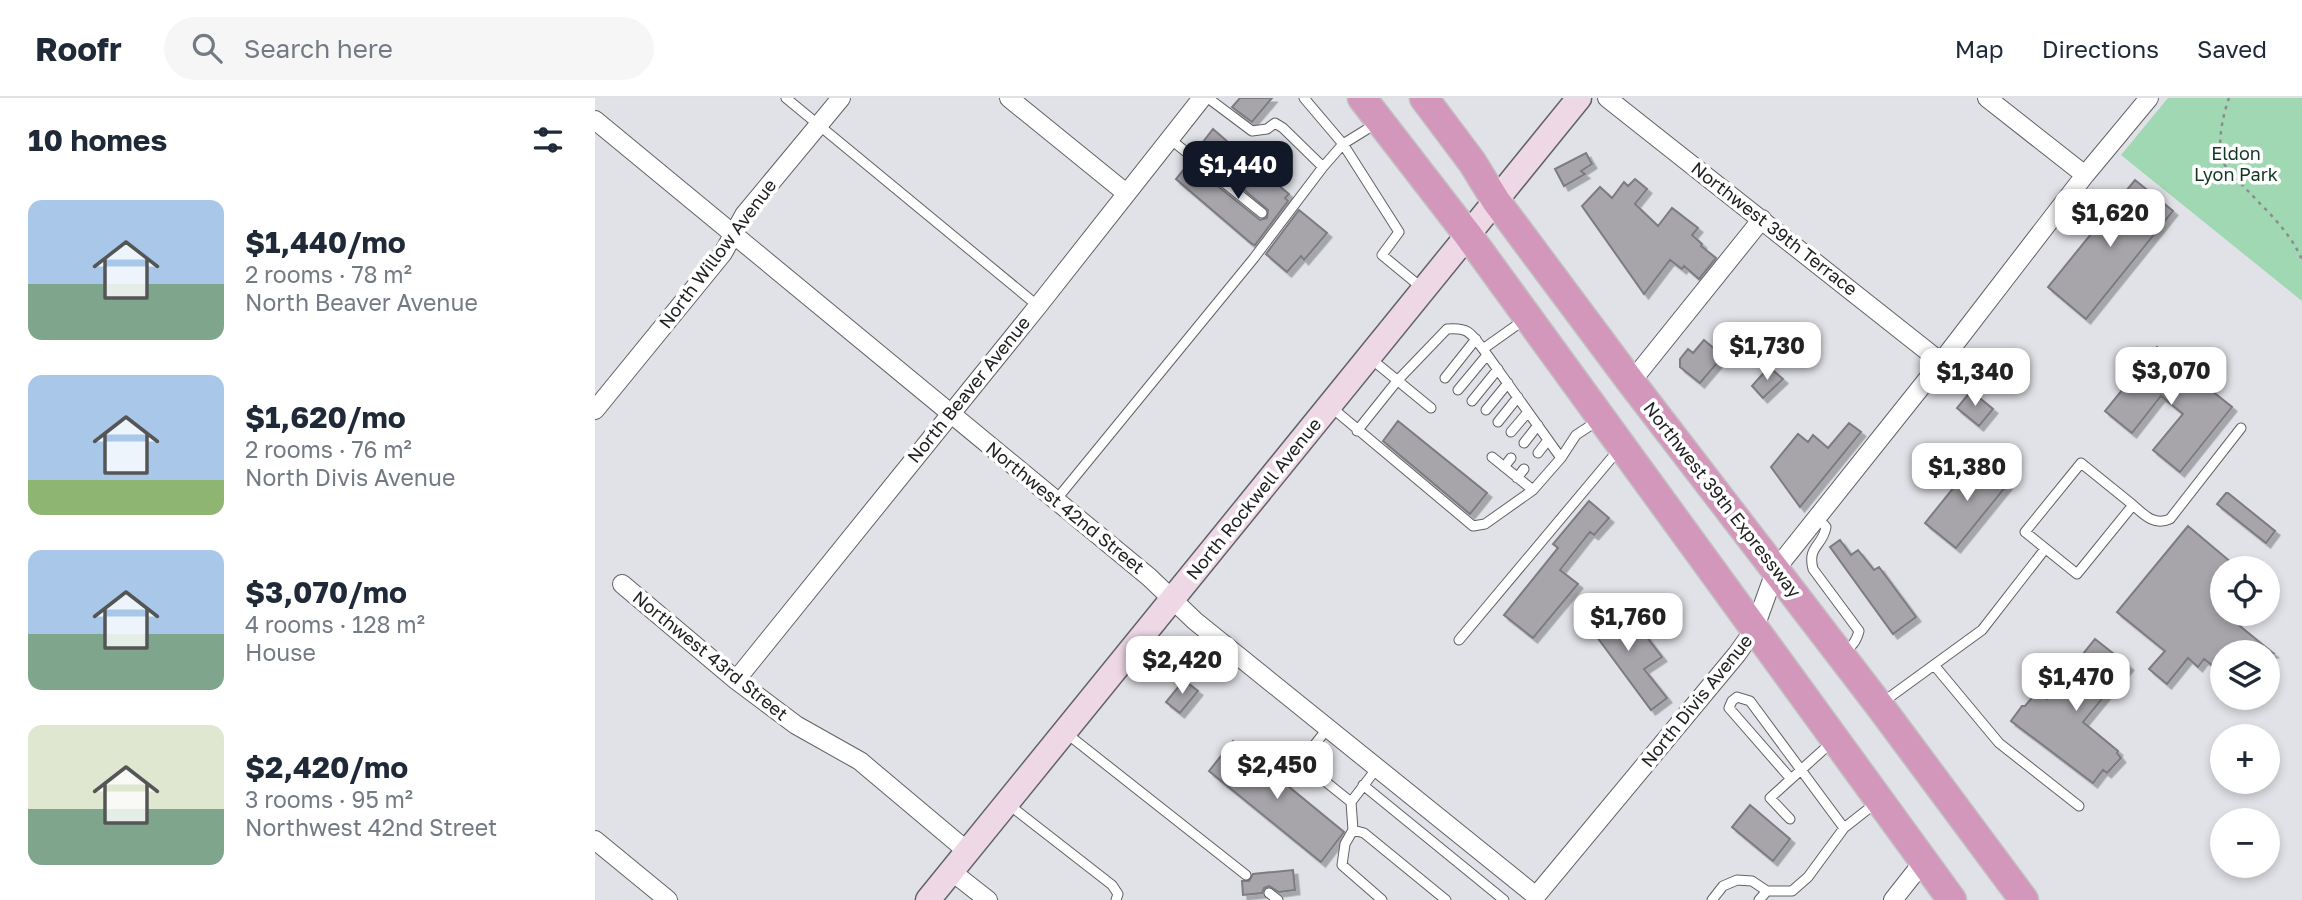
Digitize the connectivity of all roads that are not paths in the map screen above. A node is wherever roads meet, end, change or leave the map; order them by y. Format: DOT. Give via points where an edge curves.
graph roads {
  1 [pos="786,98"];
  2 [pos="841,98"];
  3 [pos="1009,98"];
  4 [pos="1202,98"];
  5 [pos="1208,98"];
  6 [pos="1304,98"];
  7 [pos="1363,98"];
  8 [pos="1579,98"];
  9 [pos="1607,98"];
  10 [pos="1987,98"];
  11 [pos="2149,98"];
  12 [pos="1430,100"];
  13 [pos="595,120"];
  14 [pos="1381,120"];
  15 [pos="820,125"];
  16 [pos="1170,139"];
  17 [pos="1343,144"];
  18 [pos="1323,167"];
  19 [pos="2085,174"];
  20 [pos="1126,194"];
  21 [pos="1496,201"];
  22 [pos="1262,214"];
  23 [pos="1762,219"];
  24 [pos="733,234"];
  25 [pos="1468,235"];
  26 [pos="1424,289"];
  27 [pos="1038,306"];
  28 [pos="1528,318"];
  29 [pos="1476,339"];
  30 [pos="1485,352"];
  31 [pos="1369,357"];
  32 [pos="1941,362"];
  33 [pos="1498,369"];
  34 [pos="1445,378"];
  35 [pos="1397,381"];
  36 [pos="1630,382"];
  37 [pos="1508,383"];
  38 [pos="1458,390"];
  39 [pos="1518,397"];
  40 [pos="1472,401"];
  41 [pos="1429,403"];
  42 [pos="1329,406"];
  43 [pos="595,410"];
  44 [pos="1486,410"];
  45 [pos="1528,412"];
  46 [pos="950,413"];
  47 [pos="1601,419"];
  48 [pos="1498,422"];
  49 [pos="1538,425"];
  50 [pos="2241,428"];
  51 [pos="1357,431"];
  52 [pos="1511,432"];
  53 [pos="1548,440"];
  54 [pos="1524,443"];
  55 [pos="1621,447"];
  56 [pos="1538,453"];
  57 [pos="1492,457"];
  58 [pos="1511,458"];
  59 [pos="1561,458"];
  60 [pos="1504,467"];
  61 [pos="1524,469"];
  62 [pos="1517,478"];
  63 [pos="1533,491"];
  64 [pos="1056,500"];
  65 [pos="2133,505"];
  66 [pos="1817,517"];
  67 [pos="2045,549"];
  68 [pos="1776,569"];
  69 [pos="622,584"];
  70 [pos="1173,600"];
  71 [pos="1754,630"];
  72 [pos="1459,640"];
  73 [pos="1840,654"];
  74 [pos="1934,665"];
  75 [pos="736,680"];
  76 [pos="1879,705"];
  77 [pos="1327,729"];
  78 [pos="1064,732"];
  79 [pos="1834,739"];
  80 [pos="1377,768"];
  81 [pos="1801,771"];
  82 [pos="1791,779"];
  83 [pos="1363,785"];
  84 [pos="1879,801"];
  85 [pos="1351,802"];
  86 [pos="1006,803"];
  87 [pos="2078,806"];
  88 [pos="1790,819"];
  89 [pos="1449,826"];
  90 [pos="1844,828"];
  91 [pos="1353,830"];
  92 [pos="595,840"];
  93 [pos="1436,844"];
  94 [pos="967,851"];
  95 [pos="1923,862"];
  96 [pos="951,871"];
  97 [pos="1246,875"];
  98 [pos="1766,891"];
  99 [pos="1269,892"];
  100 [pos="1534,898"];
  101 [pos="668,900"];
  102 [pos="928,900"];
  103 [pos="988,900"];
  104 [pos="1116,900"];
  105 [pos="1278,900"];
  106 [pos="1382,900"];
  107 [pos="1446,900"];
  108 [pos="1504,900"];
  109 [pos="1712,900"];
  110 [pos="1759,900"];
  111 [pos="1893,900"];
  112 [pos="1952,900"];
  113 [pos="2024,900"];
  1 -- 15 [label="lane"];
  2 -- 15 [label="street, North Willow Avenue"];
  3 -- 20 [label="street"];
  4 -- 16 [label="street, North Beaver Avenue"];
  5 -- 18 [label="lane" via="1252,131 1275,123"];
  6 -- 17 [label="lane"];
  7 -- 14 [label="highway"];
  8 -- 21 [label="main road, North Rockwell Avenue"];
  9 -- 23 [label="street, Northwest 39th Terrace"];
  10 -- 19 [label="street"];
  11 -- 19 [label="street, North Divis Avenue"];
  12 -- 21 [label="highway, Northwest 39th Expressway"];
  13 -- 24 [label="street, Northwest 42nd Street"];
  14 -- 17 [label="lane"];
  14 -- 25 [label="highway"];
  15 -- 24 [label="street, North Willow Avenue"];
  15 -- 27 [label="lane"];
  16 -- 20 [label="street, North Beaver Avenue"];
  16 -- 22 [label="lane"];
  17 -- 18 [label="lane"];
  17 -- 26 [label="lane" via="1399,232 1382,255"];
  18 -- 64 [label="lane"];
  19 -- 32 [label="street, North Divis Avenue"];
  20 -- 27 [label="street, North Beaver Avenue"];
  21 -- 25 [label="main road, North Rockwell Avenue"];
  21 -- 36 [label="highway, Northwest 39th Expressway"];
  23 -- 32 [label="street, Northwest 39th Terrace"];
  23 -- 36 [label="street"];
  24 -- 43 [label="street, North Willow Avenue" via="723,253"];
  24 -- 46 [label="street, Northwest 42nd Street"];
  25 -- 26 [label="main road, North Rockwell Avenue"];
  25 -- 28 [label="highway"];
  26 -- 31 [label="main road, North Rockwell Avenue"];
  27 -- 46 [label="street, North Beaver Avenue"];
  28 -- 30 [label="lane"];
  28 -- 47 [label="highway"];
  29 -- 30 [label="lane"];
  29 -- 34 [label="lane"];
  29 -- 35 [label="lane" via="1461,328 1447,329"];
  30 -- 33 [label="lane"];
  30 -- 38 [label="lane"];
  31 -- 35 [label="lane"];
  31 -- 42 [label="main road, North Rockwell Avenue"];
  32 -- 66 [label="street, North Divis Avenue"];
  33 -- 37 [label="lane"];
  33 -- 40 [label="lane"];
  35 -- 41 [label="lane"];
  35 -- 51 [label="lane"];
  36 -- 68 [label="highway, Northwest 39th Expressway"];
  37 -- 39 [label="lane"];
  37 -- 44 [label="lane"];
  39 -- 45 [label="lane"];
  39 -- 48 [label="lane"];
  42 -- 51 [label="lane"];
  42 -- 70 [label="main road, North Rockwell Avenue"];
  45 -- 49 [label="lane"];
  45 -- 52 [label="lane"];
  46 -- 64 [label="street, Northwest 42nd Street"];
  46 -- 75 [label="street, North Beaver Avenue"];
  47 -- 55 [label="highway"];
  47 -- 59 [label="lane" via="1576,435"];
  49 -- 53 [label="lane"];
  49 -- 54 [label="lane"];
  50 -- 65 [label="lane" via="2170,519 2156,522"];
  51 -- 63 [label="lane" via="1473,526 1485,524"];
  53 -- 56 [label="lane"];
  53 -- 59 [label="lane"];
  55 -- 71 [label="highway"];
  55 -- 72 [label="lane"];
  57 -- 60 [label="lane"];
  58 -- 60 [label="lane"];
  59 -- 63 [label="lane"];
  60 -- 62 [label="lane"];
  61 -- 62 [label="lane"];
  62 -- 63 [label="lane"];
  64 -- 70 [label="street, Northwest 42nd Street"];
  65 -- 67 [label="lane" via="2077,574"];
  65 -- 67 [label="lane" via="2081,463 2025,532"];
  66 -- 68 [label="street, North Divis Avenue"];
  66 -- 73 [label="lane" via="1826,527 1811,552 1813,569 1859,631 1852,647"];
  67 -- 74 [label="lane" via="1982,630"];
  68 -- 71 [label="street, North Divis Avenue"];
  68 -- 73 [label="highway, Northwest 39th Expressway"];
  69 -- 75 [label="street, Northwest 43rd Street"];
  70 -- 77 [label="street, Northwest 42nd Street"];
  70 -- 78 [label="main road, North Rockwell Avenue"];
  71 -- 79 [label="highway"];
  71 -- 100 [label="street, North Divis Avenue"];
  73 -- 76 [label="highway, Northwest 39th Expressway"];
  74 -- 76 [label="lane"];
  74 -- 87 [label="lane" via="1999,743"];
  75 -- 94 [label="street, Northwest 43rd Street" via="796,726 860,761"];
  76 -- 113 [label="highway, Northwest 39th Expressway"];
  77 -- 80 [label="street, Northwest 42nd Street"];
  77 -- 85 [label="lane" via="1301,762"];
  78 -- 86 [label="main road, North Rockwell Avenue"];
  78 -- 97 [label="lane"];
  79 -- 81 [label="lane"];
  79 -- 84 [label="highway"];
  80 -- 83 [label="lane"];
  80 -- 89 [label="street, Northwest 42nd Street"];
  81 -- 82 [label="lane"];
  81 -- 82 [label="lane" via="1750,701 1737,697 1729,708"];
  81 -- 90 [label="lane"];
  82 -- 88 [label="lane" via="1770,798"];
  83 -- 85 [label="lane"];
  83 -- 93 [label="lane"];
  84 -- 90 [label="lane"];
  84 -- 95 [label="highway"];
  85 -- 91 [label="lane"];
  86 -- 94 [label="main road, North Rockwell Avenue"];
  86 -- 104 [label="lane" via="1112,885"];
  89 -- 93 [label="lane"];
  89 -- 100 [label="street, Northwest 42nd Street"];
  90 -- 98 [label="lane" via="1792,891"];
  91 -- 106 [label="lane" via="1342,865"];
  91 -- 107 [label="lane" via="1364,832"];
  92 -- 101 [label="street"];
  93 -- 108 [label="lane"];
  94 -- 96 [label="main road, North Rockwell Avenue"];
  95 -- 111 [label="street"];
  95 -- 112 [label="highway"];
  96 -- 102 [label="main road, North Rockwell Avenue"];
  96 -- 103 [label="street"];
  98 -- 109 [label="lane" via="1752,881 1737,880 1723,886"];
  98 -- 110 [label="lane"];
  99 -- 105 [label="lane"];
}
